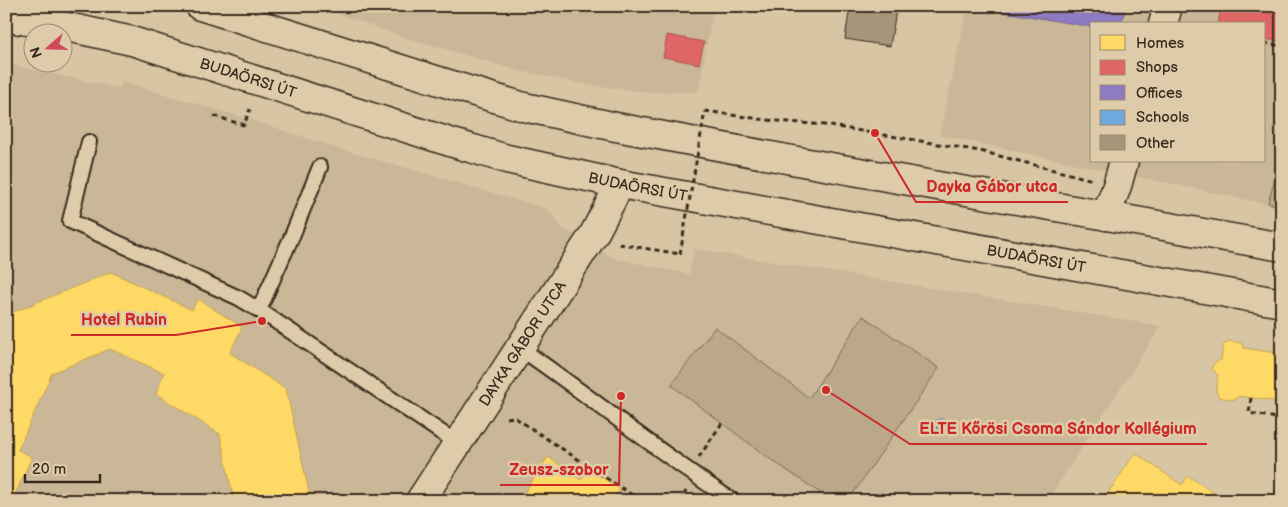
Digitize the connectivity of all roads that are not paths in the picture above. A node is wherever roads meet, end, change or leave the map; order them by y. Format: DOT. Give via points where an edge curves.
graph roads {
  1 [pos="200,6"];
  2 [pos="1168,6"];
  3 [pos="6,18"];
  4 [pos="1164,22"];
  5 [pos="89,142"];
  6 [pos="320,167"];
  7 [pos="1121,168"];
  8 [pos="620,184"];
  9 [pos="1106,216"];
  10 [pos="1282,247"];
  11 [pos="1282,303"];
  12 [pos="259,310"];
  13 [pos="520,348"];
  14 [pos="458,443"];
  15 [pos="420,501"];
  16 [pos="733,501"];
  1 -- 9 [label="main road" via="524,107 625,129"];
  2 -- 4 [label="main road"];
  3 -- 8 [label="main road, BUDAÖRSI ÚT" via="132,41 453,143"];
  5 -- 12 [label="lane" via="70,221"];
  6 -- 12 [label="lane"];
  7 -- 9 [label="main road"];
  8 -- 11 [label="main road, BUDAÖRSI ÚT"];
  8 -- 13 [label="main road, DAYKA GÁBOR UTCA" via="594,234"];
  9 -- 10 [label="main road"];
  12 -- 14 [label="lane"];
  13 -- 14 [label="main road, DAYKA GÁBOR UTCA"];
  13 -- 16 [label="lane"];
  14 -- 15 [label="main road, DAYKA GÁBOR UTCA"];
}
